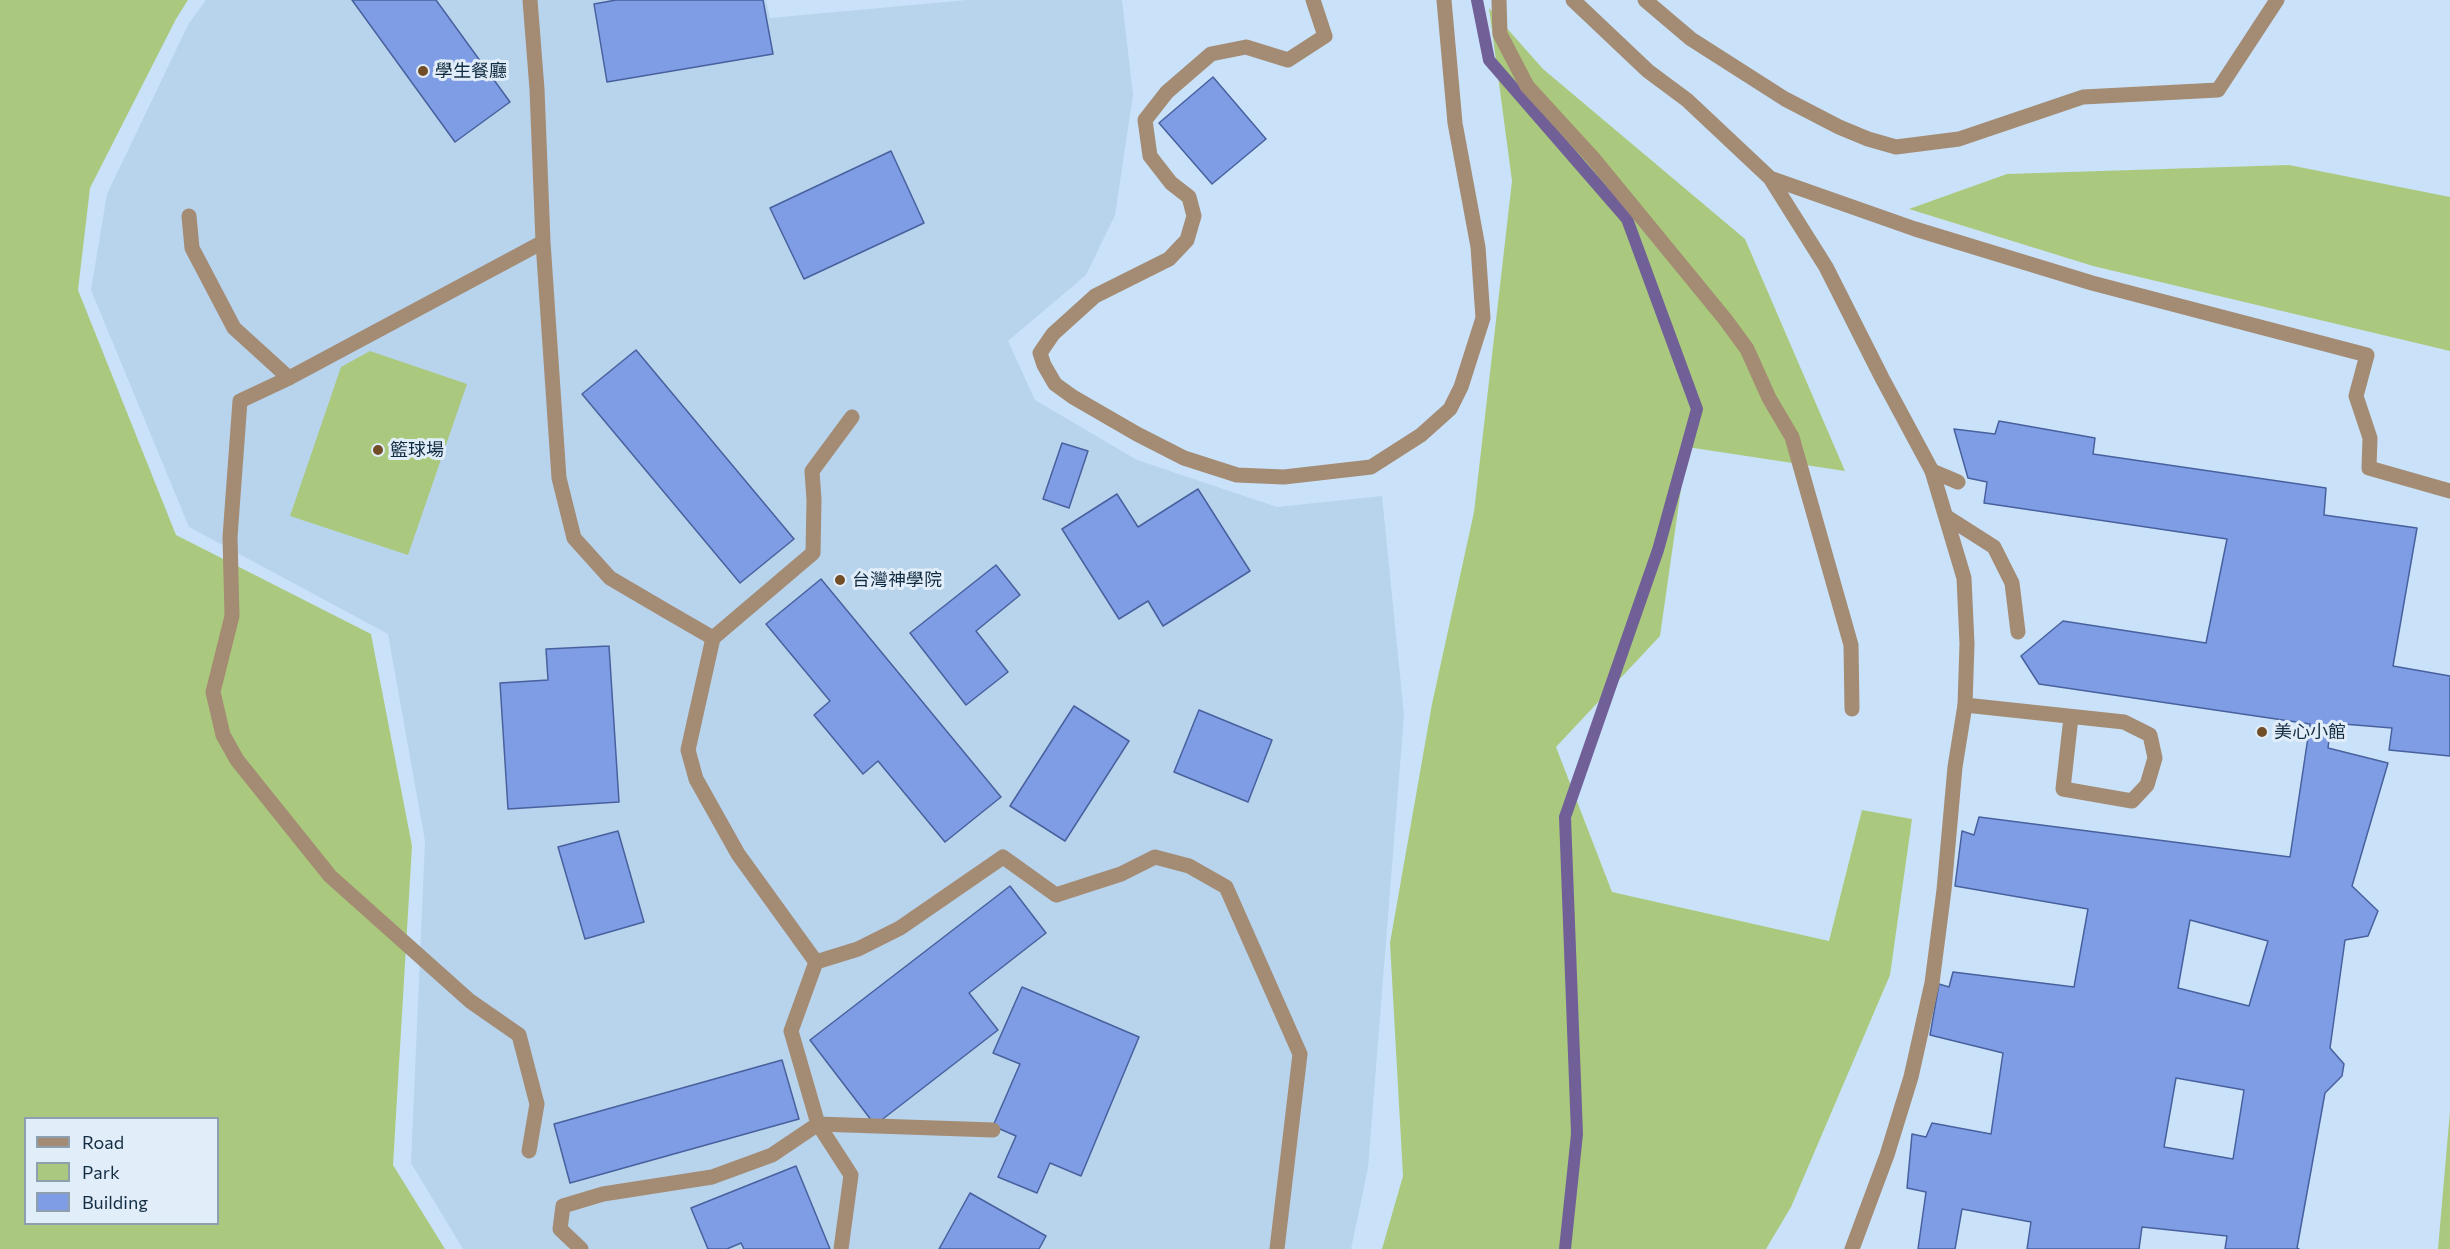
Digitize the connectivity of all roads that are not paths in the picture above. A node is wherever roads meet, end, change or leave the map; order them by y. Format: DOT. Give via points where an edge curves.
graph roads {
  1 [pos="530,0"];
  2 [pos="1313,0"];
  3 [pos="1444,0"];
  4 [pos="1499,0"];
  5 [pos="1573,0"];
  6 [pos="1645,0"];
  7 [pos="2277,0"];
  8 [pos="1770,178"];
  9 [pos="189,216"];
  10 [pos="543,242"];
  11 [pos="289,378"];
  12 [pos="852,417"];
  13 [pos="1932,471"];
  14 [pos="1958,482"];
  15 [pos="2450,491"];
  16 [pos="1947,517"];
  17 [pos="2018,632"];
  18 [pos="713,638"];
  19 [pos="1965,705"];
  20 [pos="1852,709"];
  21 [pos="2071,717"];
  22 [pos="816,962"];
  23 [pos="818,1124"];
  24 [pos="993,1130"];
  25 [pos="529,1151"];
  26 [pos="581,1249"];
  27 [pos="841,1249"];
  28 [pos="1277,1249"];
  29 [pos="1852,1249"];
  1 -- 10 [label="street"];
  2 -- 3 [label="street" via="1325,36 1288,60 1246,47 1211,54 1167,92 1145,120 1150,156 1171,183 1190,197 1194,216 1187,240 1169,259 1095,296 1053,334 1040,352 1055,384 1073,397 1184,458 1237,475 1284,477 1371,467 1443,416 1461,387 1482,318 1478,247 1455,123"];
  4 -- 20 [label="street" via="1500,34 1527,86 1593,158 1725,319 1746,349 1792,437 1851,645"];
  5 -- 8 [label="street"];
  6 -- 7 [label="street" via="1691,39 1785,99 1839,128 1896,147 1959,139 2083,97 2218,90"];
  8 -- 13 [label="street" via="1827,267"];
  8 -- 15 [label="street" via="1915,230 2092,283 2367,355 2356,396 2370,438 2369,468"];
  9 -- 11 [label="street" via="192,248 234,328"];
  10 -- 11 [label="street"];
  10 -- 18 [label="street" via="559,478 574,538 610,578"];
  11 -- 25 [label="street" via="240,401 230,537 232,616 213,692 223,735 237,760 330,876 470,1001 519,1035 537,1104"];
  12 -- 18 [label="street" via="812,471 813,553"];
  13 -- 14 [label="street"];
  13 -- 16 [label="street"];
  16 -- 17 [label="street" via="1994,548 2012,583"];
  16 -- 19 [label="street" via="1964,578"];
  18 -- 22 [label="street" via="688,750 696,779 738,854"];
  19 -- 21 [label="street"];
  19 -- 29 [label="street" via="1932,983 1891,1144"];
  21 -- 21 [label="street" via="2124,722 2150,735 2155,758 2147,785 2132,801 2062,789"];
  22 -- 23 [label="street" via="791,1031"];
  22 -- 28 [label="street" via="858,949 900,928 1003,857 1056,895 1155,858 1189,866 1226,886 1300,1054"];
  23 -- 24 [label="street"];
  23 -- 26 [label="street" via="772,1155 711,1177 603,1194 564,1206 560,1229"];
  23 -- 27 [label="street" via="851,1175"];
}
